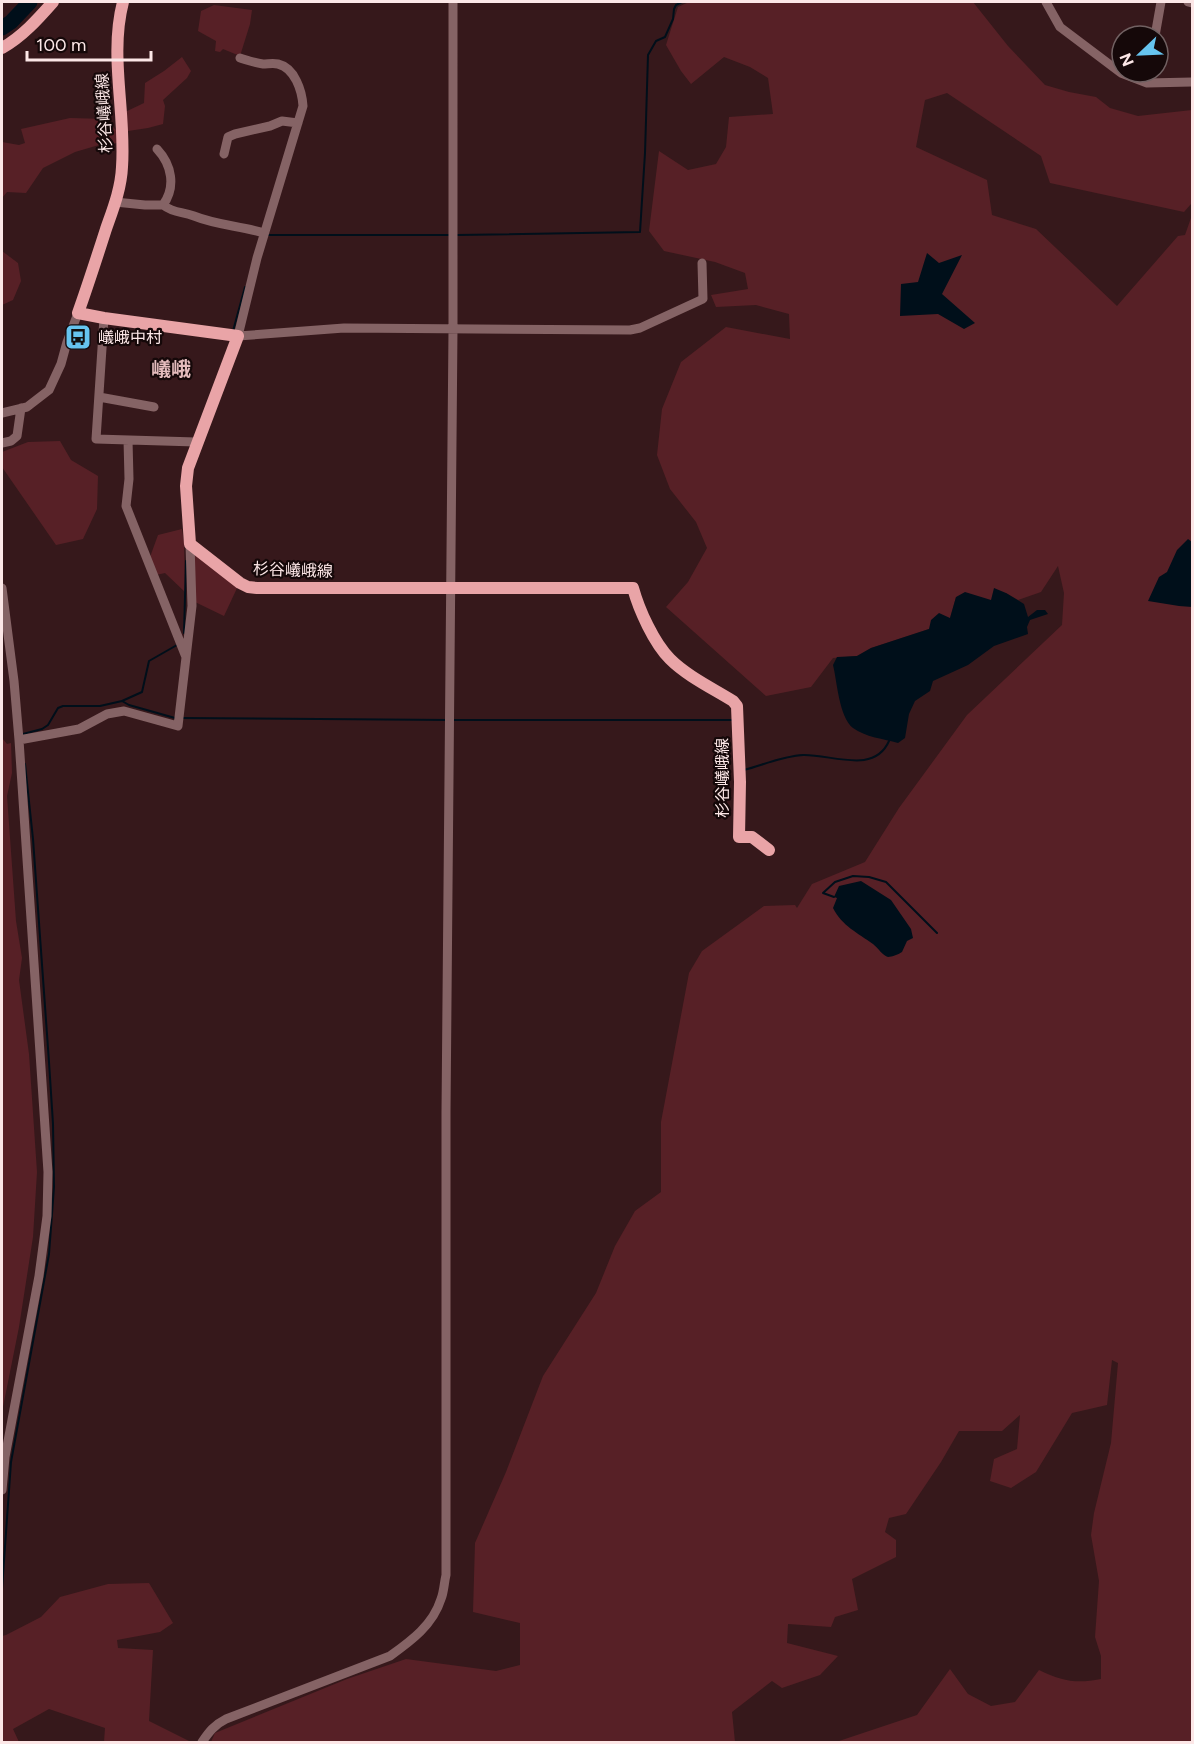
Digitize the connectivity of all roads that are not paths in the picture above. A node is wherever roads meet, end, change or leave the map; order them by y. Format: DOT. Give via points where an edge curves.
graph roads {
  1 [pos="53,2"];
  2 [pos="123,2"];
  3 [pos="453,2"];
  4 [pos="1046,2"];
  5 [pos="1161,2"];
  6 [pos="1157,24"];
  7 [pos="2,48"];
  8 [pos="240,58"];
  9 [pos="1110,65"];
  10 [pos="1170,82"];
  11 [pos="1192,82"];
  12 [pos="298,123"];
  13 [pos="157,149"];
  14 [pos="224,154"];
  15 [pos="115,202"];
  16 [pos="163,205"];
  17 [pos="264,233"];
  18 [pos="702,263"];
  19 [pos="78,313"];
  20 [pos="105,318"];
  21 [pos="453,329"];
  22 [pos="238,336"];
  23 [pos="99,397"];
  24 [pos="154,407"];
  25 [pos="21,408"];
  26 [pos="2,413"];
  27 [pos="128,440"];
  28 [pos="196,442"];
  29 [pos="2,443"];
  30 [pos="190,544"];
  31 [pos="2,588"];
  32 [pos="450,588"];
  33 [pos="186,659"];
  34 [pos="19,740"];
  35 [pos="769,850"];
  36 [pos="2,1490"];
  37 [pos="202,1743"];
  1 -- 7 [label="main road"];
  2 -- 15 [label="main road, 杉谷嶬峨線" via="117,40 124,135"];
  3 -- 21 [label="street"];
  4 -- 9 [label="street" via="1060,27"];
  5 -- 6 [label="street"];
  8 -- 12 [label="street" via="277,64 296,79 303,106"];
  10 -- 11 [label="street"];
  12 -- 14 [label="street" via="282,121 235,134 228,137"];
  12 -- 17 [label="street"];
  13 -- 16 [label="street" via="171,175"];
  15 -- 16 [label="street"];
  15 -- 19 [label="main road, 杉谷嶬峨線"];
  16 -- 17 [label="street" via="201,220"];
  17 -- 22 [label="street"];
  18 -- 21 [label="street" via="703,299 640,328"];
  19 -- 20 [label="main road"];
  19 -- 25 [label="street" via="49,390"];
  20 -- 22 [label="main road"];
  20 -- 23 [label="street"];
  21 -- 22 [label="street" via="344,328"];
  21 -- 32 [label="street"];
  22 -- 28 [label="main road"];
  23 -- 24 [label="street"];
  23 -- 27 [label="street" via="96,439"];
  25 -- 26 [label="street"];
  25 -- 29 [label="street" via="17,436"];
  27 -- 28 [label="street"];
  27 -- 33 [label="street" via="126,506"];
  28 -- 30 [label="main road" via="186,486"];
  30 -- 32 [label="main road, 杉谷嶬峨線" via="248,587"];
  30 -- 33 [label="street" via="192,606"];
  31 -- 34 [label="street"];
  32 -- 35 [label="main road, 杉谷嶬峨線" via="633,588 642,614 666,655 737,706 739,837 752,837"];
  32 -- 37 [label="street" via="447,1549 441,1599 422,1630 390,1656 226,1719 216,1724"];
  33 -- 34 [label="street" via="178,726 124,711 107,714 79,729"];
  34 -- 36 [label="street" via="48,1172 39,1276"];
}
